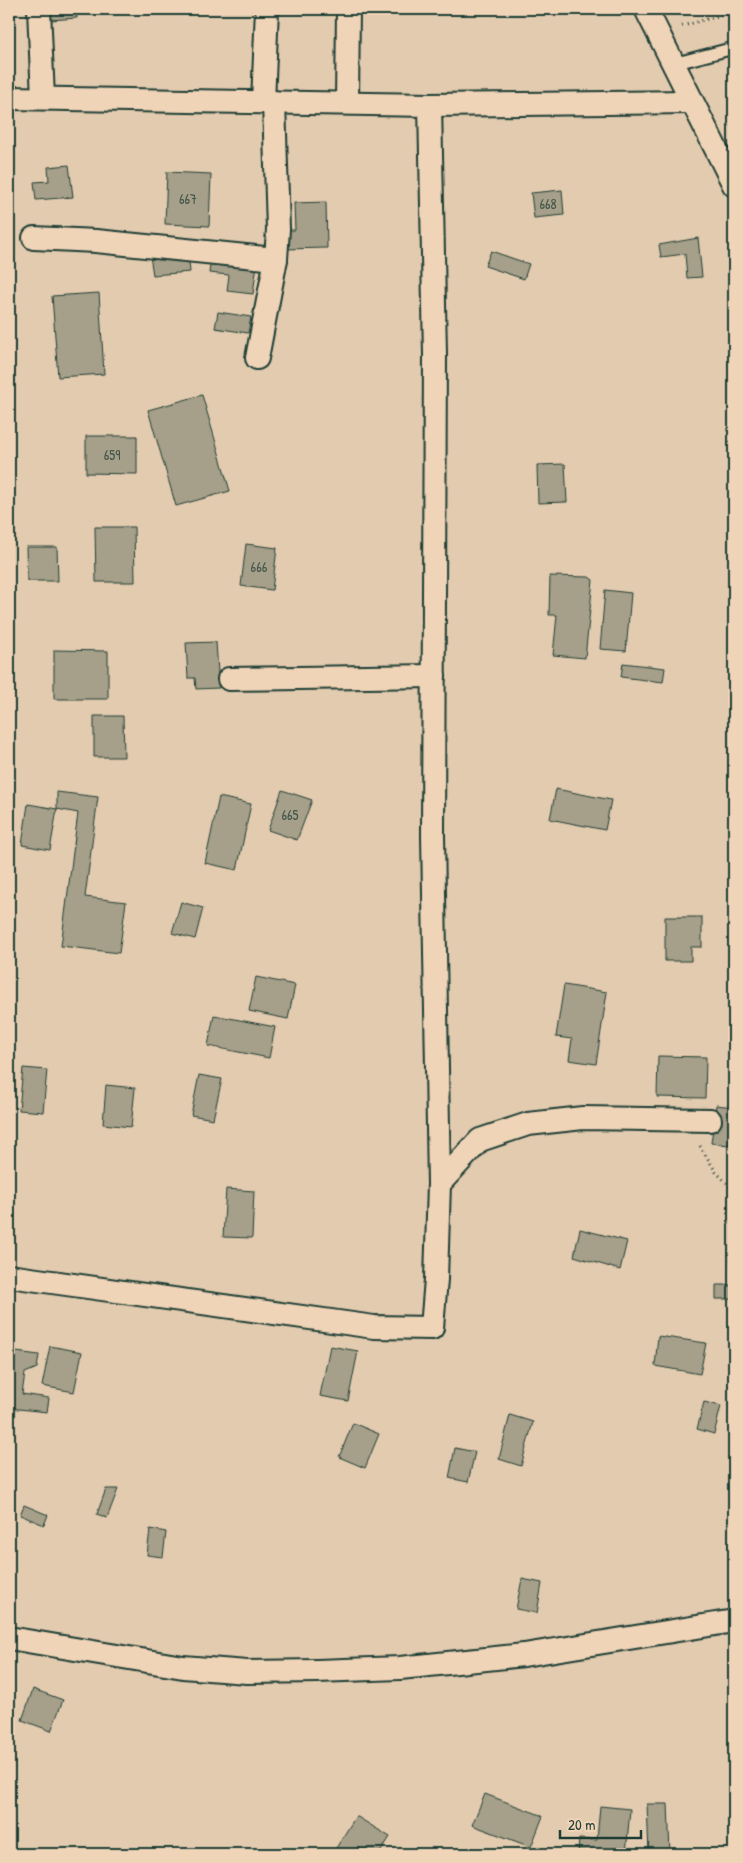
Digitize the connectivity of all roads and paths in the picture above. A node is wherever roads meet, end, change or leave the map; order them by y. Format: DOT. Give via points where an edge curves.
graph roads {
  1 [pos="40,9"];
  2 [pos="267,9"];
  3 [pos="348,9"];
  4 [pos="646,9"];
  5 [pos="734,12"];
  6 [pos="657,32"];
  7 [pos="734,48"];
  8 [pos="673,64"];
  9 [pos="9,98"];
  10 [pos="43,98"];
  11 [pos="268,102"];
  12 [pos="692,102"];
  13 [pos="348,103"];
  14 [pos="430,105"];
  15 [pos="734,185"];
  16 [pos="34,238"];
  17 [pos="276,259"];
  18 [pos="257,358"];
  19 [pos="434,676"];
  20 [pos="229,679"];
  21 [pos="683,1120"];
  22 [pos="710,1120"];
  23 [pos="439,1184"];
  24 [pos="734,1190"];
  25 [pos="9,1276"];
  26 [pos="734,1621"];
  27 [pos="9,1638"];
  1 -- 10 [label="street"];
  2 -- 11 [label="street"];
  3 -- 13 [label="street"];
  4 -- 6 [label="street"];
  5 -- 6 [label="path"];
  6 -- 8 [label="street"];
  7 -- 8 [label="lane"];
  8 -- 12 [label="street"];
  9 -- 10 [label="street"];
  10 -- 11 [label="street"];
  11 -- 13 [label="street"];
  11 -- 17 [label="street" via="278,229"];
  12 -- 14 [label="street"];
  12 -- 15 [label="street"];
  13 -- 14 [label="street"];
  14 -- 19 [label="street" via="435,354"];
  16 -- 17 [label="street"];
  17 -- 18 [label="street"];
  19 -- 20 [label="street"];
  19 -- 23 [label="street" via="433,836"];
  21 -- 22 [label="street"];
  21 -- 23 [label="street" via="583,1118 528,1124 480,1140"];
  21 -- 24 [label="path" via="716,1172"];
  23 -- 25 [label="street" via="432,1328 374,1327"];
  26 -- 27 [label="street" via="524,1655 400,1668 308,1671 247,1672 183,1667"];
}
